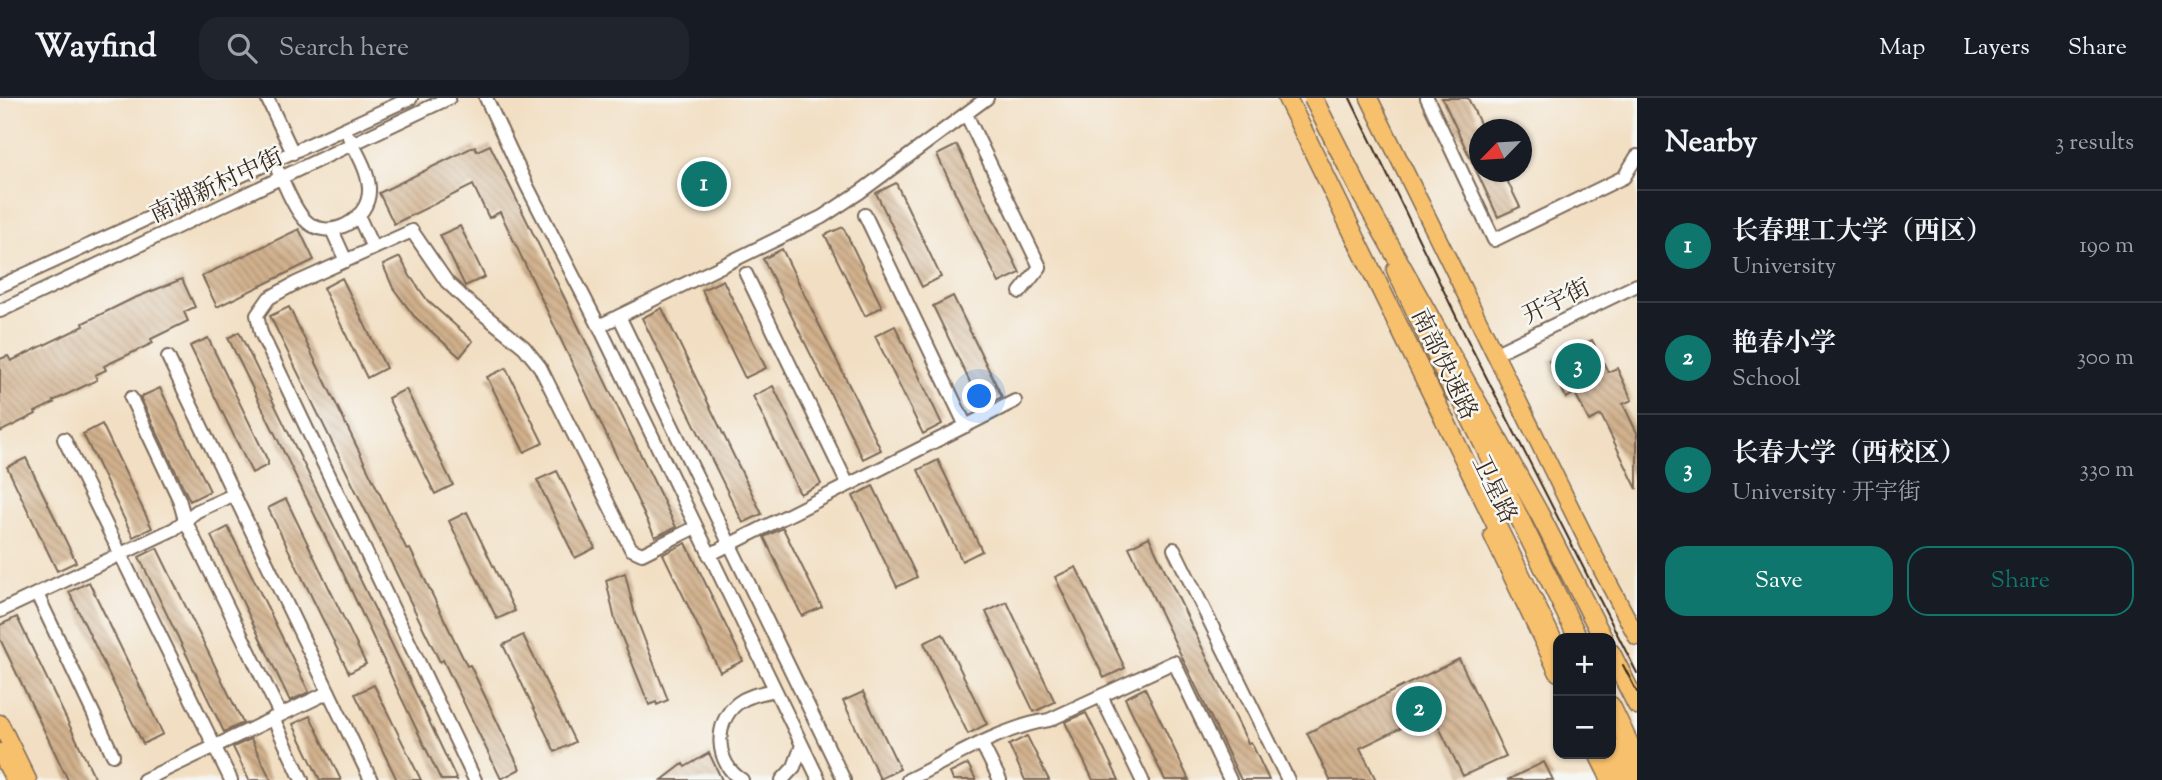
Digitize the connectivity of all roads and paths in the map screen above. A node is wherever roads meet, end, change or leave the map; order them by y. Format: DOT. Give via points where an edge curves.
graph roads {
  1 [pos="267,98"];
  2 [pos="411,98"];
  3 [pos="449,98"];
  4 [pos="486,98"];
  5 [pos="987,98"];
  6 [pos="1280,98"];
  7 [pos="1287,98"];
  8 [pos="1313,98"];
  9 [pos="1368,98"];
  10 [pos="1427,98"];
  11 [pos="966,114"];
  12 [pos="345,129"];
  13 [pos="352,144"];
  14 [pos="293,152"];
  15 [pos="1637,156"];
  16 [pos="274,161"];
  17 [pos="281,177"];
  18 [pos="1363,197"];
  19 [pos="358,215"];
  20 [pos="866,215"];
  21 [pos="332,230"];
  22 [pos="373,248"];
  23 [pos="345,261"];
  24 [pos="746,274"];
  25 [pos="1637,285"];
  26 [pos="0,286"];
  27 [pos="1020,292"];
  28 [pos="0,310"];
  29 [pos="619,316"];
  30 [pos="598,326"];
  31 [pos="1494,354"];
  32 [pos="168,357"];
  33 [pos="131,398"];
  34 [pos="1015,401"];
  35 [pos="966,426"];
  36 [pos="64,439"];
  37 [pos="848,485"];
  38 [pos="233,495"];
  39 [pos="185,520"];
  40 [pos="696,527"];
  41 [pos="730,545"];
  42 [pos="1174,549"];
  43 [pos="121,552"];
  44 [pos="709,555"];
  45 [pos="37,594"];
  46 [pos="0,611"];
  47 [pos="1568,633"];
  48 [pos="1576,633"];
  49 [pos="1600,633"];
  50 [pos="1637,637"];
  51 [pos="1553,641"];
  52 [pos="1553,663"];
  53 [pos="1616,663"];
  54 [pos="775,690"];
  55 [pos="329,692"];
  56 [pos="1101,696"];
  57 [pos="1637,705"];
  58 [pos="276,716"];
  59 [pos="1616,716"];
  60 [pos="0,723"];
  61 [pos="1616,735"];
  62 [pos="982,744"];
  63 [pos="802,745"];
  64 [pos="215,746"];
  65 [pos="0,752"];
  66 [pos="113,755"];
  67 [pos="1600,759"];
  68 [pos="1610,759"];
  69 [pos="1637,760"];
  70 [pos="149,779"];
  71 [pos="13,780"];
  72 [pos="28,780"];
  73 [pos="231,780"];
  74 [pos="302,780"];
  75 [pos="371,780"];
  76 [pos="475,780"];
  77 [pos="742,780"];
  78 [pos="782,780"];
  79 [pos="819,780"];
  80 [pos="844,780"];
  81 [pos="908,780"];
  82 [pos="1000,780"];
  83 [pos="1142,780"];
  84 [pos="1230,780"];
  85 [pos="1287,780"];
  86 [pos="1610,780"];
  87 [pos="1621,780"];
  88 [pos="1637,780"];
  1 -- 14 [label="street"];
  2 -- 12 [label="street, 南湖新村中街"];
  3 -- 13 [label="street, 南湖新村中街"];
  4 -- 30 [label="street"];
  5 -- 11 [label="street"];
  6 -- 52 [label="main road, 卫星路"];
  7 -- 51 [label="highway, 南部快速路"];
  8 -- 18 [label="highway, 南部快速路, bridge"];
  8 -- 47 [label="main road, 卫星路"];
  9 -- 31 [label="main road"];
  10 -- 15 [label="street" via="1494,240 1624,177"];
  11 -- 27 [label="street" via="1040,267"];
  11 -- 29 [label="street" via="822,217"];
  12 -- 13 [label="street"];
  12 -- 14 [label="street, 南湖新村中街"];
  13 -- 17 [label="street, 南湖新村中街"];
  13 -- 19 [label="street" via="370,189"];
  14 -- 16 [label="street, 南湖新村中街"];
  16 -- 17 [label="street"];
  16 -- 26 [label="street, 南湖新村中街"];
  17 -- 21 [label="street" via="304,219 321,230"];
  17 -- 28 [label="street, 南湖新村中街"];
  18 -- 48 [label="highway, 南部快速路"];
  18 -- 49 [label="highway" via="1540,514"];
  19 -- 21 [label="street"];
  19 -- 22 [label="street"];
  20 -- 35 [label="street"];
  21 -- 23 [label="street"];
  22 -- 23 [label="street"];
  22 -- 40 [label="street" via="412,231 447,282 524,347 552,388 632,549 642,554"];
  23 -- 76 [label="street" via="269,298 257,315 261,333"];
  24 -- 37 [label="street"];
  25 -- 31 [label="street, 开宇街"];
  29 -- 30 [label="street"];
  29 -- 41 [label="street"];
  30 -- 40 [label="street"];
  31 -- 50 [label="main road"];
  32 -- 38 [label="street"];
  33 -- 39 [label="street"];
  34 -- 35 [label="street"];
  35 -- 37 [label="street"];
  36 -- 43 [label="street"];
  37 -- 41 [label="street"];
  38 -- 39 [label="street"];
  38 -- 55 [label="street"];
  39 -- 43 [label="street"];
  39 -- 58 [label="street"];
  40 -- 44 [label="street"];
  41 -- 44 [label="street"];
  41 -- 80 [label="street"];
  42 -- 85 [label="street"];
  43 -- 45 [label="street"];
  43 -- 64 [label="street"];
  44 -- 54 [label="street"];
  45 -- 46 [label="street"];
  45 -- 66 [label="street"];
  53 -- 57 [label="highway"];
  54 -- 63 [label="street"];
  54 -- 77 [label="street" via="736,704 723,724 719,744 727,766"];
  55 -- 58 [label="street"];
  55 -- 75 [label="street"];
  56 -- 62 [label="street"];
  56 -- 83 [label="street"];
  56 -- 84 [label="street" via="1174,662"];
  58 -- 64 [label="street"];
  58 -- 74 [label="street"];
  59 -- 69 [label="highway"];
  60 -- 72 [label="main road"];
  61 -- 88 [label="main road"];
  62 -- 81 [label="street"];
  62 -- 82 [label="street"];
  63 -- 78 [label="street"];
  63 -- 79 [label="street"];
  64 -- 70 [label="street"];
  64 -- 73 [label="street"];
  65 -- 71 [label="main road"];
  67 -- 86 [label="main road"];
  68 -- 87 [label="highway"];
}
